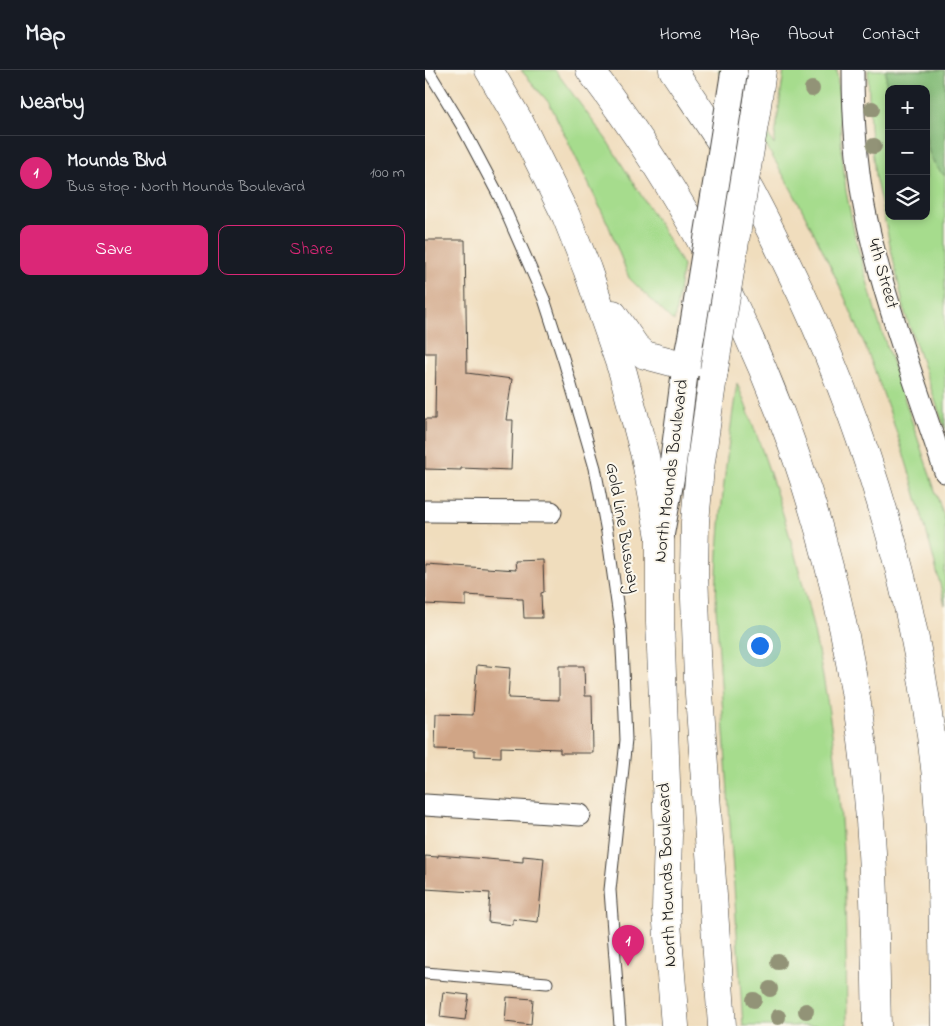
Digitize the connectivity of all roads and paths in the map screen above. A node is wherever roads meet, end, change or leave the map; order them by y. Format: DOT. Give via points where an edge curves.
graph roads {
  1 [pos="428,70"];
  2 [pos="489,70"];
  3 [pos="590,70"];
  4 [pos="673,70"];
  5 [pos="763,70"];
  6 [pos="853,70"];
  7 [pos="734,71"];
  8 [pos="587,269"];
  9 [pos="686,363"];
  10 [pos="715,370"];
  11 [pos="945,472"];
  12 [pos="425,511"];
  13 [pos="551,512"];
  14 [pos="660,537"];
  15 [pos="425,805"];
  16 [pos="580,815"];
  17 [pos="425,973"];
  18 [pos="547,983"];
  19 [pos="620,1026"];
  20 [pos="675,1026"];
  21 [pos="722,1026"];
  22 [pos="877,1026"];
  23 [pos="945,1026"];
  1 -- 19 [label="lane, Gold Line Busway" via="499,196 541,291 595,468 623,668 626,740 610,890"];
  2 -- 8 [label="main road" via="519,121 566,216"];
  3 -- 22 [label="main road" via="649,152 719,275 788,432 822,536 852,669 868,794"];
  4 -- 23 [label="main road" via="727,152 810,310 847,398 881,498 907,600 935,768 942,872"];
  5 -- 10 [label="main road, North Mounds Boulevard, bridge"];
  6 -- 11 [label="street, 4th Street" via="855,138 868,225 885,292"];
  7 -- 9 [label="street, North Mounds Boulevard, bridge"];
  8 -- 9 [label="main road" via="635,346 645,355"];
  8 -- 14 [label="main road" via="623,373 645,456"];
  9 -- 10 [label="main road" via="704,361"];
  9 -- 14 [label="street, North Mounds Boulevard"];
  10 -- 21 [label="main road, North Mounds Boulevard" via="700,468 694,572 696,651"];
  12 -- 13 [label="street"];
  14 -- 20 [label="main road, North Mounds Boulevard" via="667,910"];
  15 -- 16 [label="street"];
  17 -- 18 [label="lane"];
}
